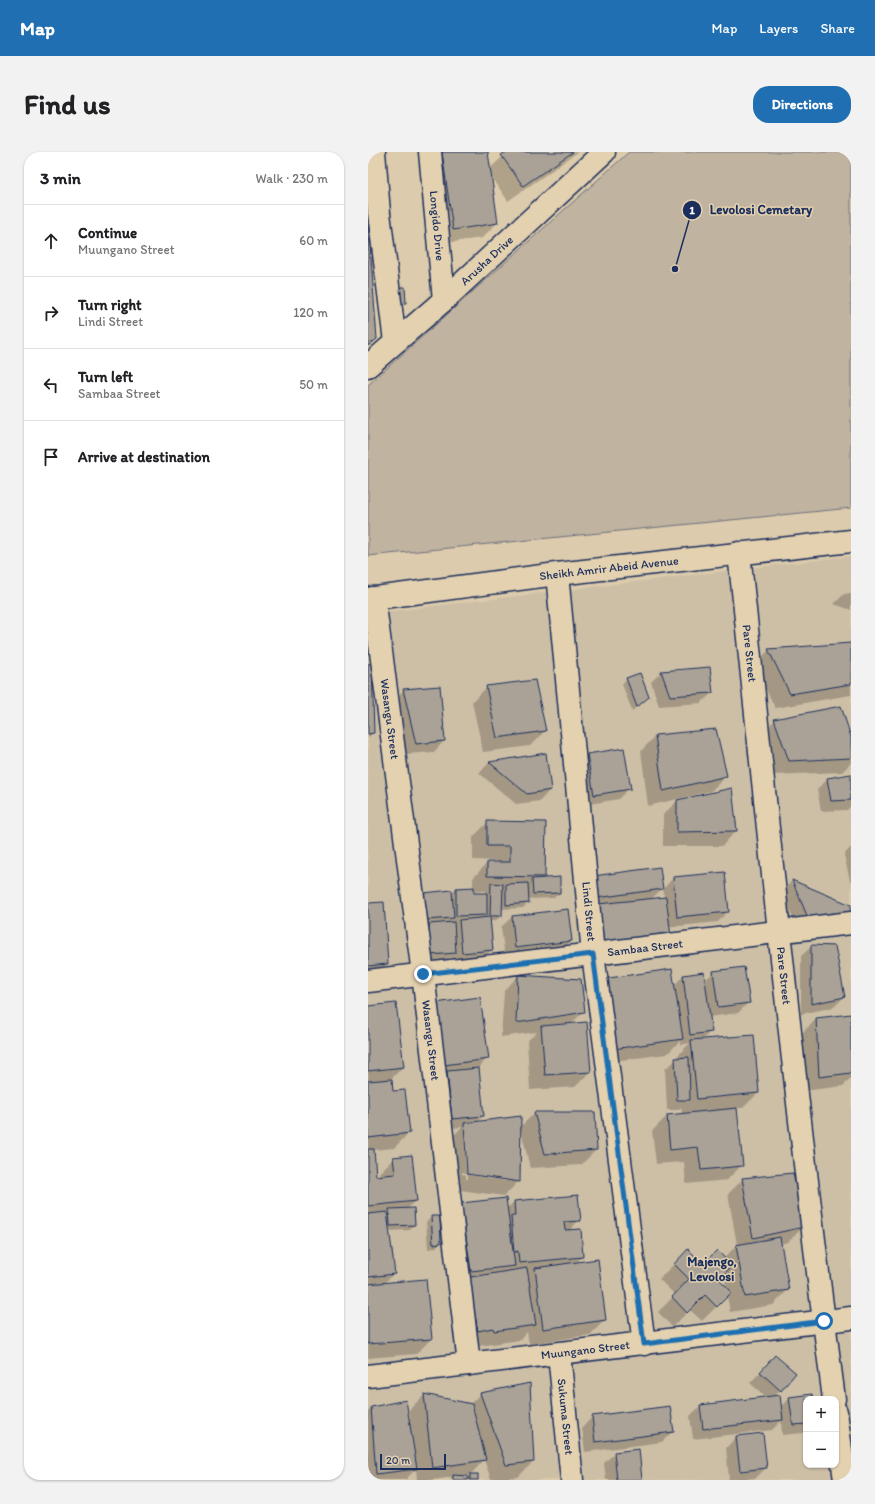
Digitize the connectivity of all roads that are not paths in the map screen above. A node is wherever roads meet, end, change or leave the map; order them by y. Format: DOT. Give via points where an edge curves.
graph roads {
  1 [pos="374,152"];
  2 [pos="430,152"];
  3 [pos="604,152"];
  4 [pos="444,300"];
  5 [pos="395,342"];
  6 [pos="368,366"];
  7 [pos="851,541"];
  8 [pos="739,553"];
  9 [pos="557,574"];
  10 [pos="371,598"];
  11 [pos="851,923"];
  12 [pos="779,932"];
  13 [pos="593,954"];
  14 [pos="423,974"];
  15 [pos="368,981"];
  16 [pos="851,1318"];
  17 [pos="824,1321"];
  18 [pos="644,1344"];
  19 [pos="559,1354"];
  20 [pos="469,1364"];
  21 [pos="368,1376"];
  22 [pos="834,1396"];
  23 [pos="839,1432"];
  24 [pos="572,1480"];
  25 [pos="845,1480"];
  1 -- 5 [label="street"];
  2 -- 4 [label="street, Longido Drive"];
  3 -- 4 [label="street, Arusha Drive"];
  4 -- 5 [label="street, Arusha Drive"];
  5 -- 6 [label="street, Arusha Drive"];
  7 -- 8 [label="street, Sheikh Amrir Abeid Avenue"];
  8 -- 9 [label="street, Sheikh Amrir Abeid Avenue"];
  8 -- 12 [label="street, Pare Street"];
  9 -- 10 [label="street, Sheikh Amrir Abeid Avenue"];
  9 -- 13 [label="street, Lindi Street"];
  10 -- 14 [label="street, Wasangu Street"];
  11 -- 12 [label="street, Sambaa Street"];
  12 -- 13 [label="street, Sambaa Street"];
  12 -- 17 [label="street, Pare Street"];
  13 -- 14 [label="street, Sambaa Street"];
  13 -- 18 [label="street, Lindi Street"];
  14 -- 15 [label="street, Sambaa Street"];
  14 -- 20 [label="street, Wasangu Street"];
  16 -- 17 [label="street, Muungano Street"];
  17 -- 18 [label="street, Muungano Street"];
  17 -- 22 [label="street, Pare Street"];
  18 -- 19 [label="street, Muungano Street"];
  19 -- 20 [label="street, Muungano Street"];
  19 -- 24 [label="street, Sukuma Street"];
  20 -- 21 [label="street, Muungano Street"];
  23 -- 25 [label="street"];
}
